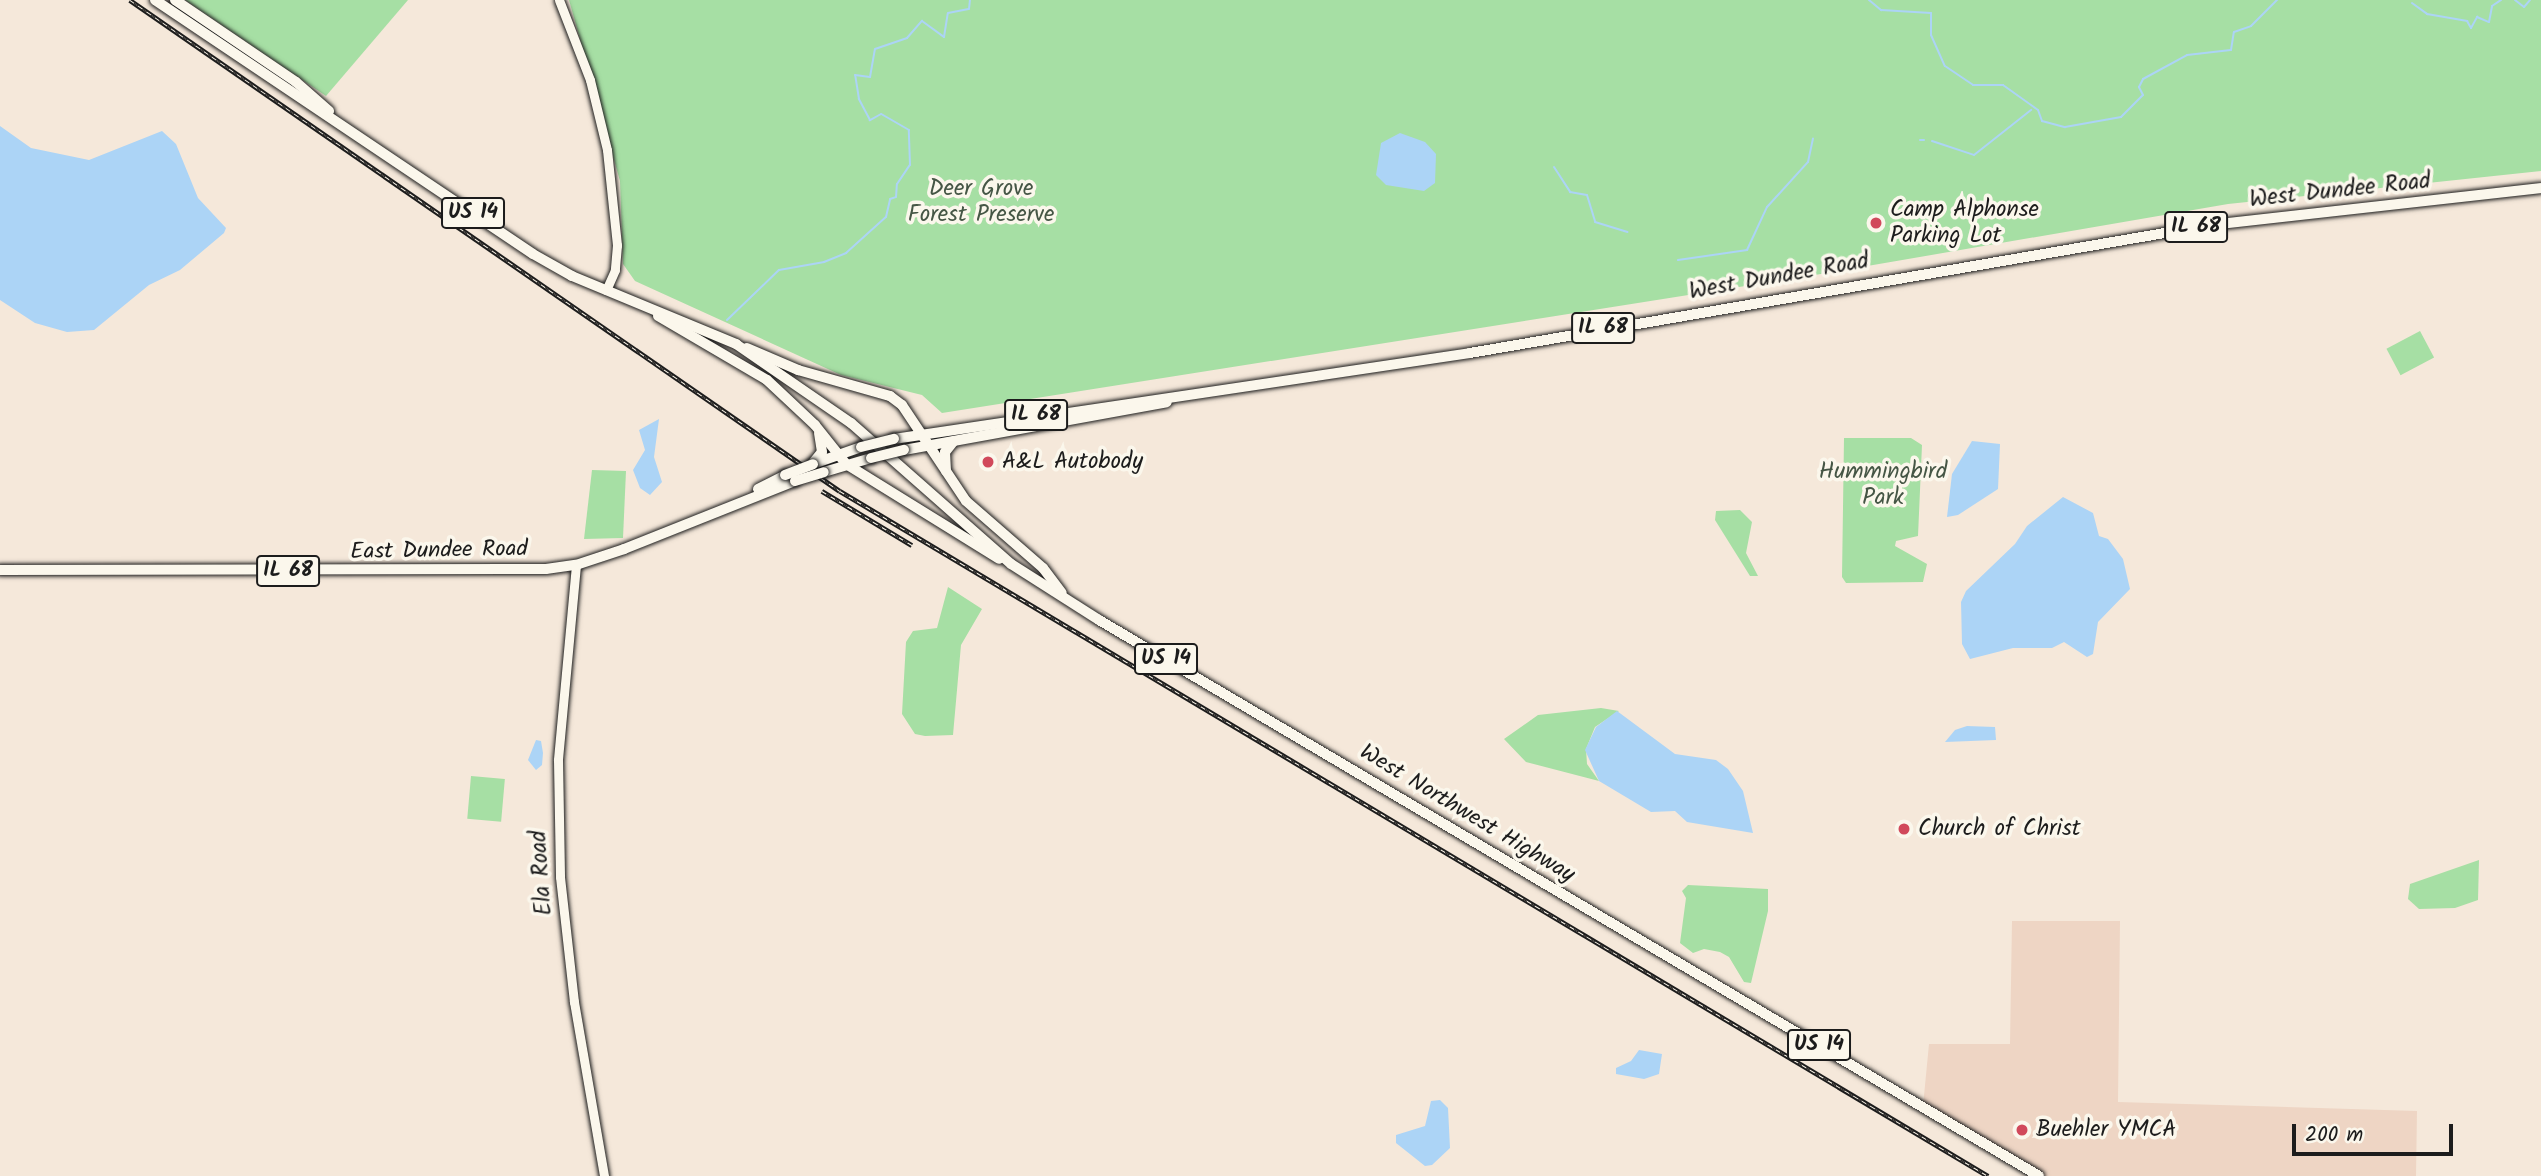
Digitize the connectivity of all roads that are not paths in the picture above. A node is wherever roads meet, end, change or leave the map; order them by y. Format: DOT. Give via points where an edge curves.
graph roads {
  1 [pos="155,0"];
  2 [pos="175,0"];
  3 [pos="559,0"];
  4 [pos="345,125"];
  5 [pos="2541,188"];
  6 [pos="606,290"];
  7 [pos="631,299"];
  8 [pos="736,344"];
  9 [pos="1191,395"];
  10 [pos="815,425"];
  11 [pos="923,433"];
  12 [pos="954,441"];
  13 [pos="930,445"];
  14 [pos="838,455"];
  15 [pos="813,464"];
  16 [pos="846,464"];
  17 [pos="946,475"];
  18 [pos="739,500"];
  19 [pos="1012,564"];
  20 [pos="576,565"];
  21 [pos="0,570"];
  22 [pos="1066,599"];
  23 [pos="2008,1158"];
  24 [pos="604,1176"];
  25 [pos="2024,1176"];
  26 [pos="2039,1176"];
  1 -- 4 [label="main road, US 14"];
  2 -- 4 [label="main road, US 14" via="296,82"];
  3 -- 6 [label="main road" via="590,80 607,150 617,245 615,270"];
  4 -- 6 [label="main road, US 14" via="533,254"];
  5 -- 9 [label="main road, West Dundee Road / IL 68" via="2211,225 1470,353"];
  6 -- 7 [label="main road, US 14"];
  7 -- 8 [label="main road, US 14"];
  7 -- 10 [label="main road" via="754,371"];
  8 -- 11 [label="main road" via="798,370 890,396"];
  8 -- 19 [label="main road, West Northwest Highway / US 14" via="820,399"];
  9 -- 11 [label="main road, West Dundee Road / IL 68"];
  9 -- 12 [label="main road, West Dundee Road / IL 68" via="1144,409"];
  10 -- 14 [label="main road"];
  10 -- 15 [label="main road" via="823,444"];
  11 -- 13 [label="main road"];
  11 -- 14 [label="main road, West Dundee Road / IL 68, bridge"];
  12 -- 13 [label="main road, West Dundee Road / IL 68"];
  12 -- 17 [label="main road" via="945,452"];
  13 -- 16 [label="main road, West Dundee Road / IL 68, bridge"];
  13 -- 17 [label="main road"];
  14 -- 15 [label="main road, East Dundee Road / IL 68"];
  14 -- 16 [label="main road"];
  15 -- 18 [label="main road, East Dundee Road / IL 68, bridge"];
  16 -- 18 [label="main road, East Dundee Road / IL 68, bridge"];
  16 -- 19 [label="main road" via="988,555"];
  17 -- 22 [label="main road" via="966,501 1043,568"];
  18 -- 20 [label="main road, East Dundee Road / IL 68"];
  19 -- 22 [label="main road, West Northwest Highway / US 14"];
  20 -- 21 [label="main road, East Dundee Road / IL 68" via="432,571"];
  20 -- 24 [label="main road, Ela Road" via="560,736 560,877 574,1002"];
  22 -- 23 [label="main road, West Northwest Highway / US 14"];
  23 -- 25 [label="main road"];
  23 -- 26 [label="main road, West Northwest Highway / US 14"];
}
